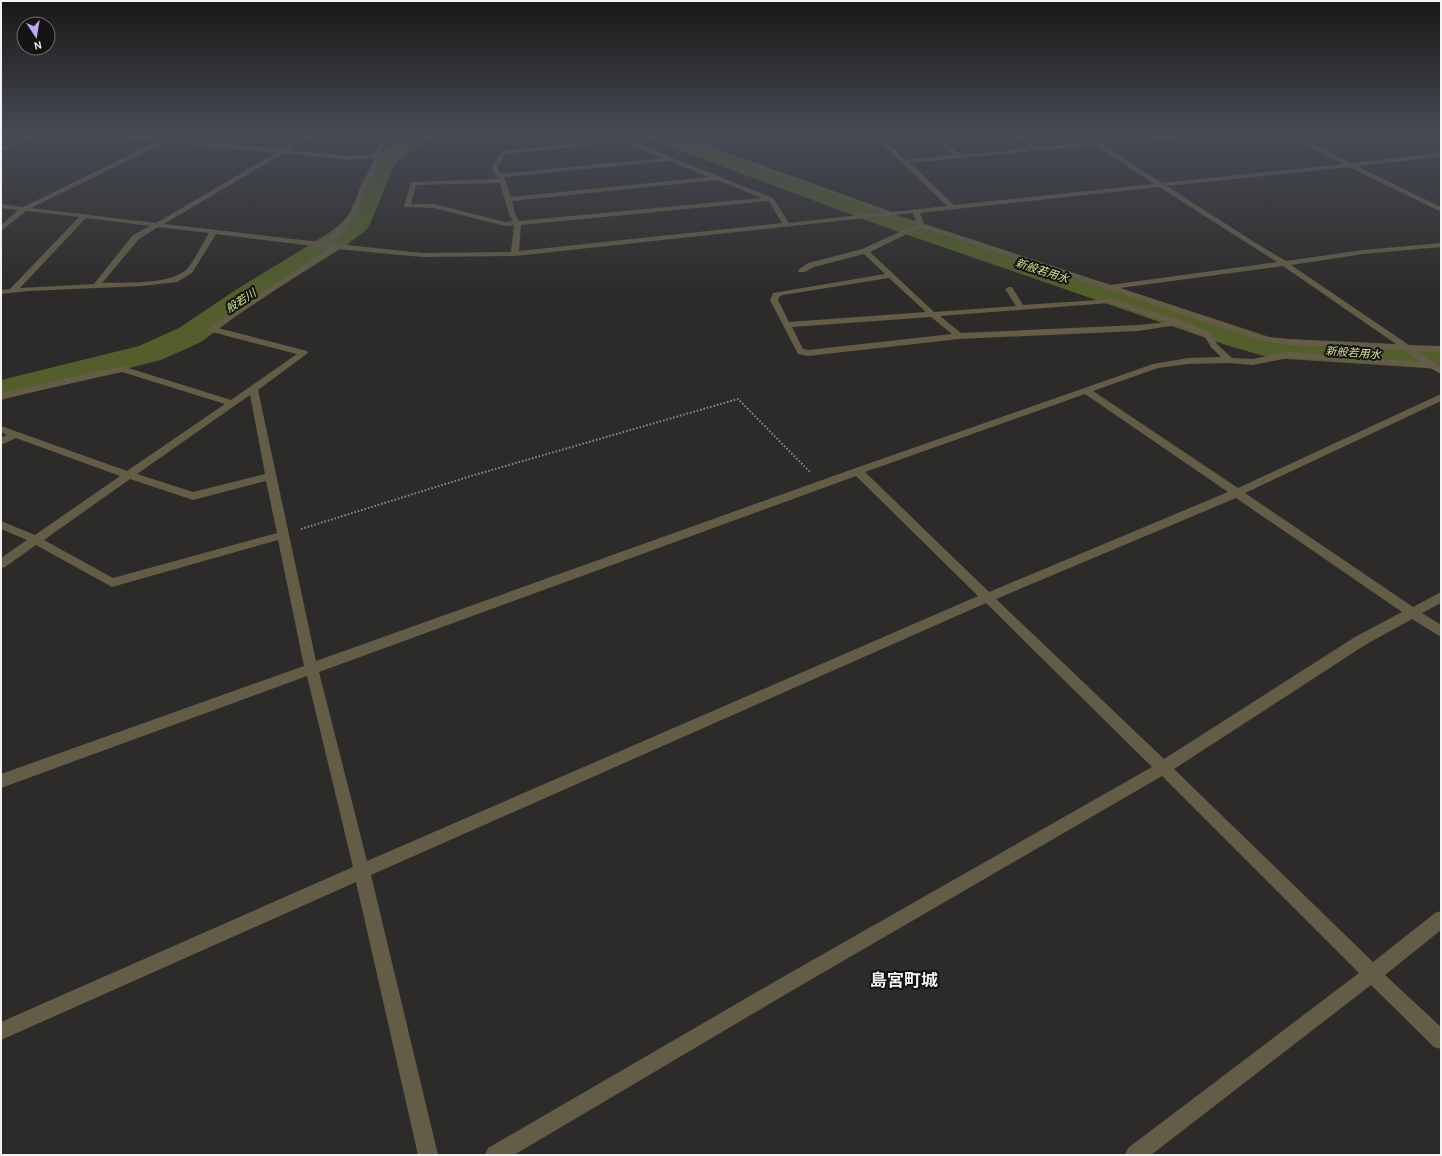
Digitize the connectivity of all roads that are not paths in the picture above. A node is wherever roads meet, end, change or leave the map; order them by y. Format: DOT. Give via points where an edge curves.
graph roads {
  1 [pos="68,187"];
  2 [pos="221,187"];
  3 [pos="363,187"];
  4 [pos="413,187"];
  5 [pos="504,187"];
  6 [pos="628,187"];
  7 [pos="740,187"];
  8 [pos="815,187"];
  9 [pos="931,187"];
  10 [pos="1153,187"];
  11 [pos="1163,187"];
  12 [pos="1394,187"];
  13 [pos="509,199"];
  14 [pos="771,199"];
  15 [pos="1,206"];
  16 [pos="952,207"];
  17 [pos="25,208"];
  18 [pos="1441,210"];
  19 [pos="916,211"];
  20 [pos="890,214"];
  21 [pos="85,215"];
  22 [pos="159,224"];
  23 [pos="518,224"];
  24 [pos="921,224"];
  25 [pos="786,225"];
  26 [pos="1,229"];
  27 [pos="214,231"];
  28 [pos="322,244"];
  29 [pos="1441,245"];
  30 [pos="336,246"];
  31 [pos="866,251"];
  32 [pos="515,254"];
  33 [pos="1285,264"];
  34 [pos="802,270"];
  35 [pos="891,275"];
  36 [pos="96,286"];
  37 [pos="1108,287"];
  38 [pos="1009,289"];
  39 [pos="12,291"];
  40 [pos="1,292"];
  41 [pos="1021,308"];
  42 [pos="932,314"];
  43 [pos="1179,323"];
  44 [pos="786,325"];
  45 [pos="959,336"];
  46 [pos="1409,348"];
  47 [pos="1441,349"];
  48 [pos="1229,360"];
  49 [pos="1430,363"];
  50 [pos="1441,371"];
  51 [pos="253,389"];
  52 [pos="1087,391"];
  53 [pos="1,396"];
  54 [pos="1441,397"];
  55 [pos="232,403"];
  56 [pos="1,429"];
  57 [pos="15,434"];
  58 [pos="1,442"];
  59 [pos="857,471"];
  60 [pos="128,475"];
  61 [pos="271,476"];
  62 [pos="1238,493"];
  63 [pos="1,526"];
  64 [pos="283,535"];
  65 [pos="36,540"];
  66 [pos="1,564"];
  67 [pos="1441,597"];
  68 [pos="986,598"];
  69 [pos="1412,612"];
  70 [pos="1441,632"];
  71 [pos="311,669"];
  72 [pos="1162,768"];
  73 [pos="1,781"];
  74 [pos="362,871"];
  75 [pos="1441,919"];
  76 [pos="1372,974"];
  77 [pos="1,1031"];
  78 [pos="1441,1040"];
  79 [pos="428,1155"];
  80 [pos="495,1155"];
  81 [pos="1135,1155"];
  1 -- 17 [label="street"];
  2 -- 22 [label="street"];
  3 -- 28 [label="street" via="354,214 339,231"];
  4 -- 23 [label="street" via="407,206 434,206 505,224"];
  5 -- 13 [label="street"];
  6 -- 13 [label="street"];
  7 -- 14 [label="street"];
  8 -- 20 [label="street"];
  9 -- 16 [label="street"];
  10 -- 16 [label="street"];
  11 -- 33 [label="street"];
  12 -- 18 [label="street"];
  13 -- 23 [label="street" via="512,214"];
  14 -- 23 [label="street"];
  14 -- 25 [label="street"];
  15 -- 17 [label="street"];
  16 -- 19 [label="street"];
  17 -- 21 [label="street"];
  17 -- 26 [label="street"];
  19 -- 20 [label="street"];
  19 -- 24 [label="street"];
  20 -- 25 [label="street"];
  21 -- 22 [label="street"];
  21 -- 39 [label="street"];
  22 -- 27 [label="street"];
  22 -- 36 [label="street" via="136,237"];
  23 -- 32 [label="street"];
  24 -- 31 [label="street"];
  24 -- 37 [label="street"];
  25 -- 32 [label="street"];
  27 -- 28 [label="street"];
  27 -- 36 [label="street" via="189,271 174,280"];
  28 -- 30 [label="street"];
  29 -- 33 [label="street" via="1364,252"];
  30 -- 32 [label="street" via="429,256"];
  30 -- 51 [label="street" via="211,329 304,353"];
  31 -- 34 [label="street" via="811,265"];
  31 -- 35 [label="street"];
  33 -- 37 [label="street"];
  33 -- 46 [label="street"];
  35 -- 42 [label="street"];
  35 -- 44 [label="street" via="776,295 774,300"];
  36 -- 39 [label="street"];
  37 -- 46 [label="street" via="1266,339"];
  38 -- 41 [label="street"];
  39 -- 40 [label="street"];
  41 -- 42 [label="street"];
  41 -- 43 [label="street" via="1110,301"];
  42 -- 44 [label="street"];
  42 -- 45 [label="street"];
  43 -- 45 [label="street" via="1138,328"];
  43 -- 48 [label="street" via="1208,335"];
  44 -- 45 [label="street" via="799,350 808,353"];
  46 -- 47 [label="street"];
  46 -- 49 [label="street"];
  48 -- 49 [label="street" via="1252,362 1289,355"];
  48 -- 52 [label="street" via="1188,361 1156,366"];
  49 -- 50 [label="street"];
  51 -- 55 [label="street"];
  51 -- 61 [label="street"];
  52 -- 59 [label="street"];
  52 -- 62 [label="street"];
  53 -- 55 [label="street" via="122,368"];
  54 -- 62 [label="street"];
  55 -- 60 [label="street"];
  56 -- 57 [label="street"];
  57 -- 58 [label="street"];
  57 -- 60 [label="street"];
  59 -- 68 [label="street"];
  59 -- 71 [label="street"];
  60 -- 61 [label="street" via="193,496"];
  60 -- 65 [label="street"];
  61 -- 64 [label="street"];
  62 -- 68 [label="street"];
  62 -- 69 [label="street"];
  63 -- 65 [label="street"];
  64 -- 65 [label="street" via="112,583"];
  64 -- 71 [label="street"];
  65 -- 66 [label="street"];
  67 -- 69 [label="street"];
  68 -- 72 [label="street"];
  68 -- 74 [label="street"];
  69 -- 70 [label="street"];
  69 -- 72 [label="street" via="1360,641"];
  71 -- 73 [label="street"];
  71 -- 74 [label="street"];
  72 -- 76 [label="street"];
  72 -- 80 [label="street"];
  74 -- 77 [label="street"];
  74 -- 79 [label="street"];
  75 -- 76 [label="street"];
  76 -- 78 [label="street"];
  76 -- 81 [label="street"];
}
